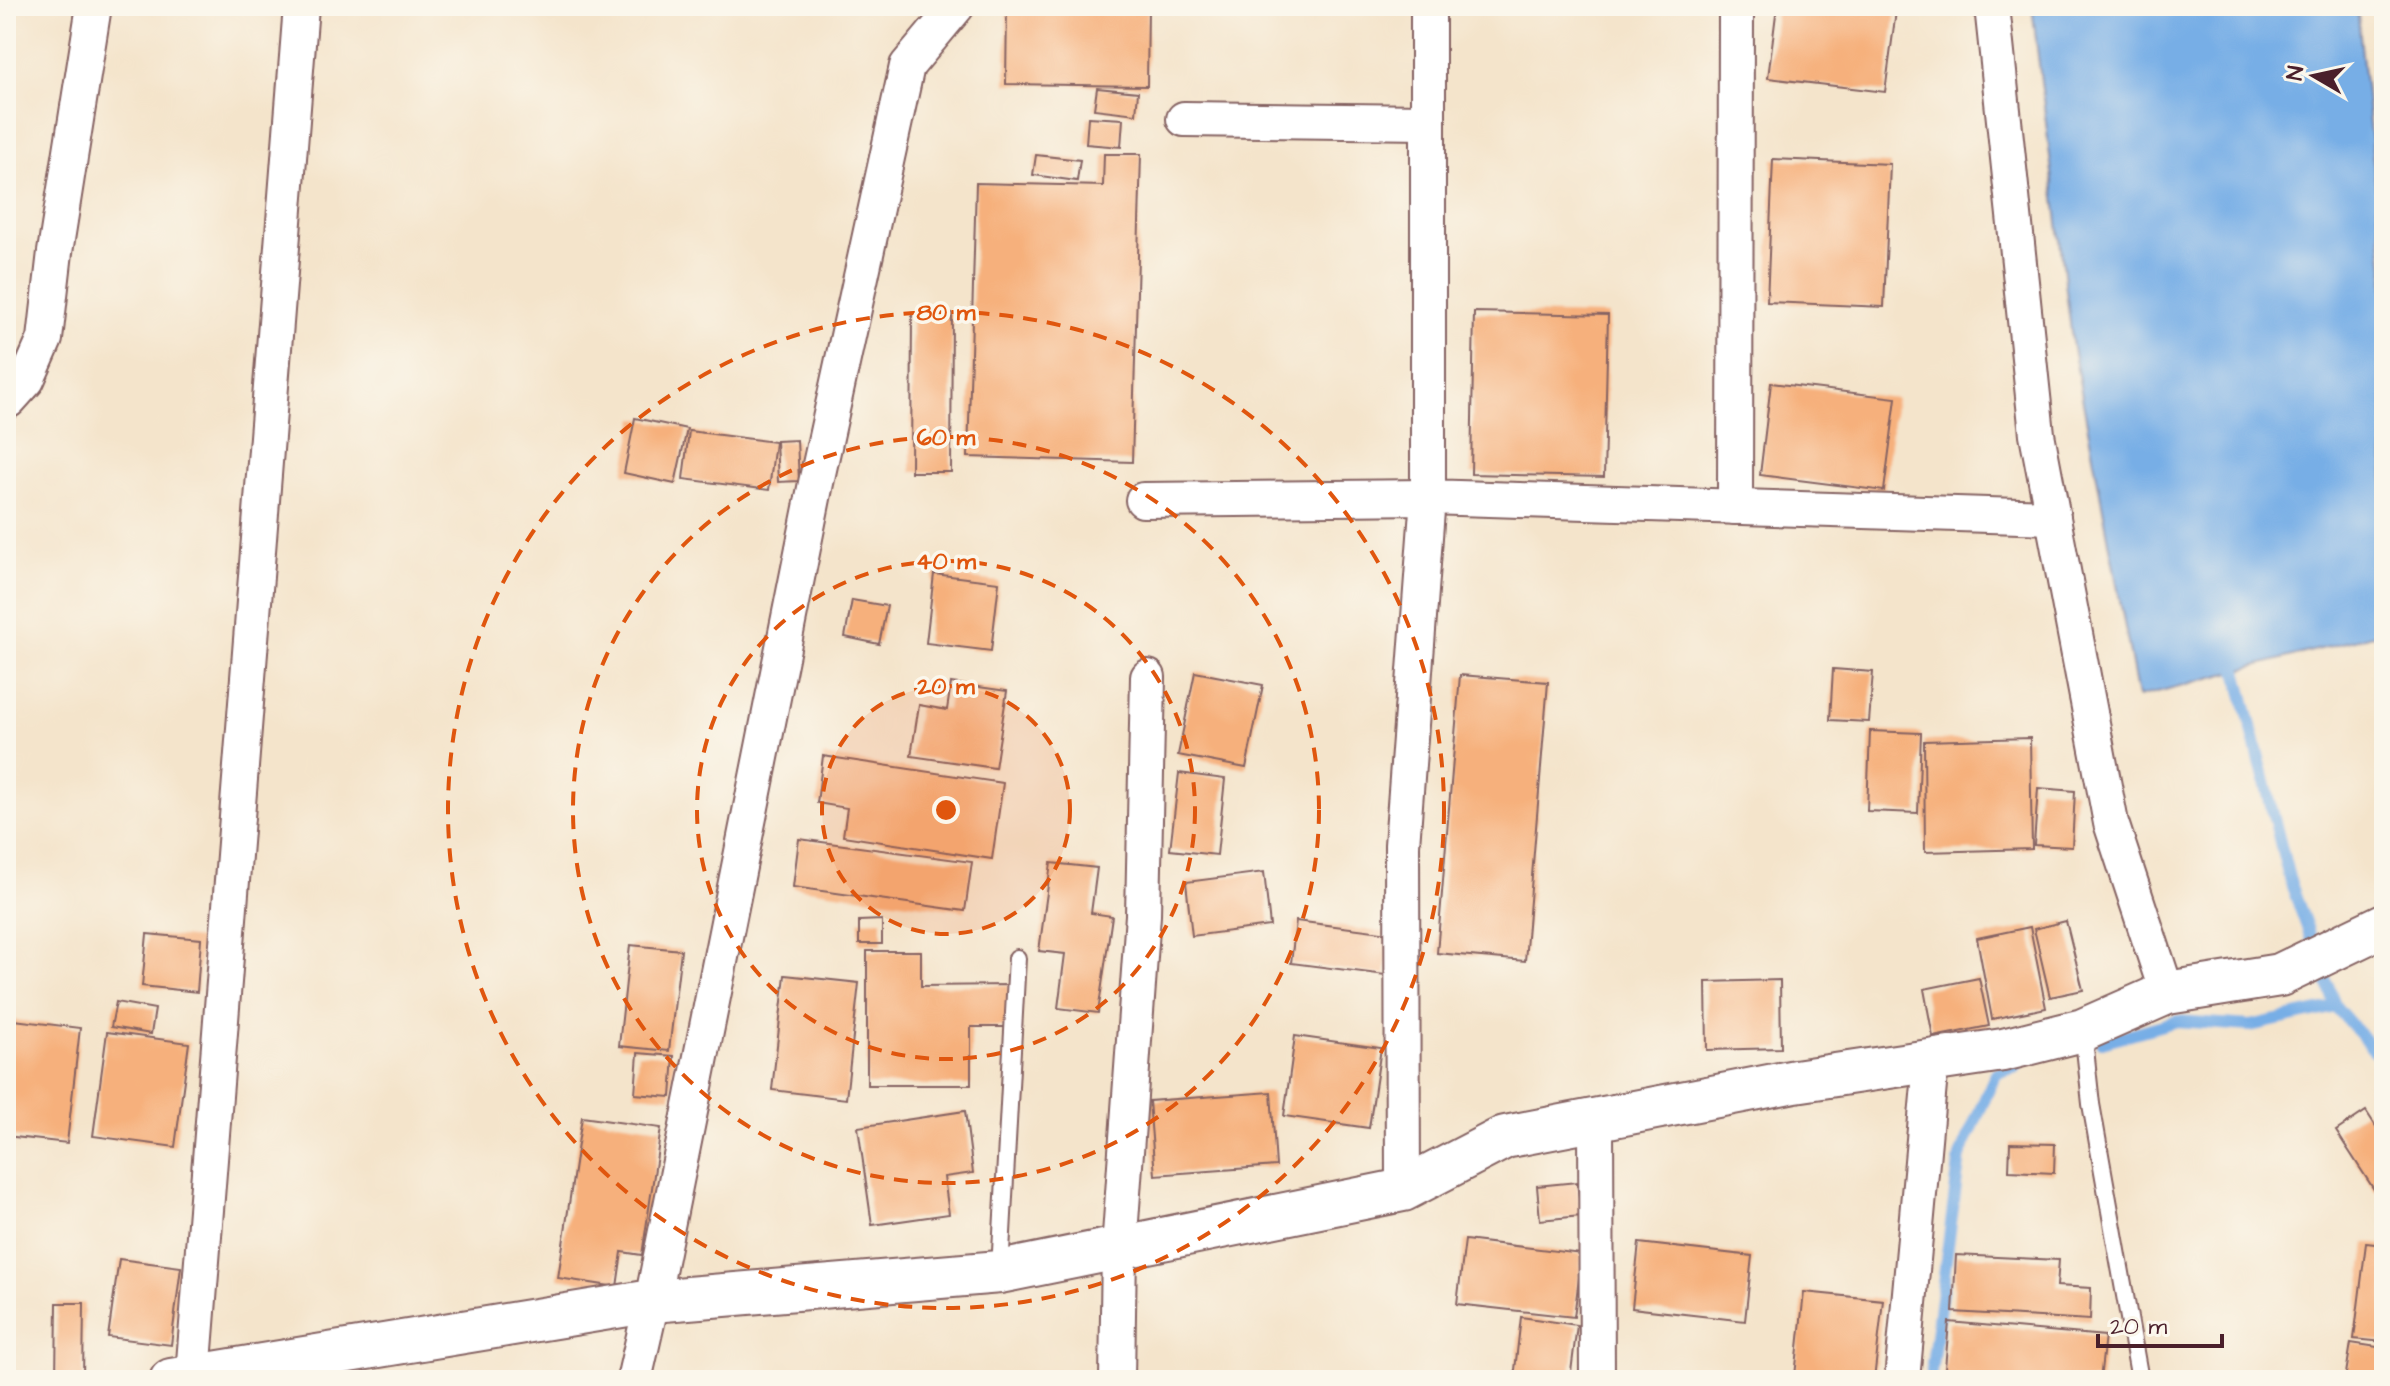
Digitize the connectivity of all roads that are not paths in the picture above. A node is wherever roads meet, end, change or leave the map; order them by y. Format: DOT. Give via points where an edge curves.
graph roads {
  1 [pos="94,6"];
  2 [pos="301,6"];
  3 [pos="957,6"];
  4 [pos="1428,6"];
  5 [pos="1736,6"];
  6 [pos="1992,6"];
  7 [pos="1184,119"];
  8 [pos="1428,122"];
  9 [pos="6,400"];
  10 [pos="1428,497"];
  11 [pos="1143,500"];
  12 [pos="1735,507"];
  13 [pos="2053,517"];
  14 [pos="1148,677"];
  15 [pos="2371,932"];
  16 [pos="1017,958"];
  17 [pos="2167,993"];
  18 [pos="2083,1030"];
  19 [pos="1931,1063"];
  20 [pos="1596,1121"];
  21 [pos="1403,1190"];
  22 [pos="1119,1249"];
  23 [pos="1000,1272"];
  24 [pos="652,1301"];
  25 [pos="182,1377"];
  26 [pos="634,1380"];
  27 [pos="1117,1380"];
  28 [pos="1597,1380"];
  29 [pos="1902,1380"];
  30 [pos="2140,1380"];
  1 -- 9 [label="street" via="45,339 27,380"];
  2 -- 25 [label="street"];
  3 -- 24 [label="street" via="907,66 813,499"];
  4 -- 8 [label="street"];
  5 -- 12 [label="street"];
  6 -- 13 [label="street" via="2037,434"];
  7 -- 8 [label="street"];
  8 -- 10 [label="street"];
  10 -- 11 [label="street"];
  10 -- 12 [label="street"];
  10 -- 21 [label="street" via="1402,845"];
  12 -- 13 [label="street"];
  13 -- 17 [label="street" via="2111,823"];
  14 -- 22 [label="street" via="1143,915"];
  15 -- 17 [label="street" via="2280,975"];
  16 -- 23 [label="lane"];
  17 -- 18 [label="street"];
  18 -- 19 [label="street"];
  18 -- 30 [label="lane"];
  19 -- 20 [label="street" via="1795,1081"];
  19 -- 29 [label="street"];
  20 -- 21 [label="street" via="1505,1137"];
  20 -- 28 [label="street"];
  21 -- 22 [label="street"];
  22 -- 23 [label="street"];
  22 -- 27 [label="street"];
  23 -- 24 [label="street"];
  24 -- 25 [label="street"];
  24 -- 26 [label="street"];
}
